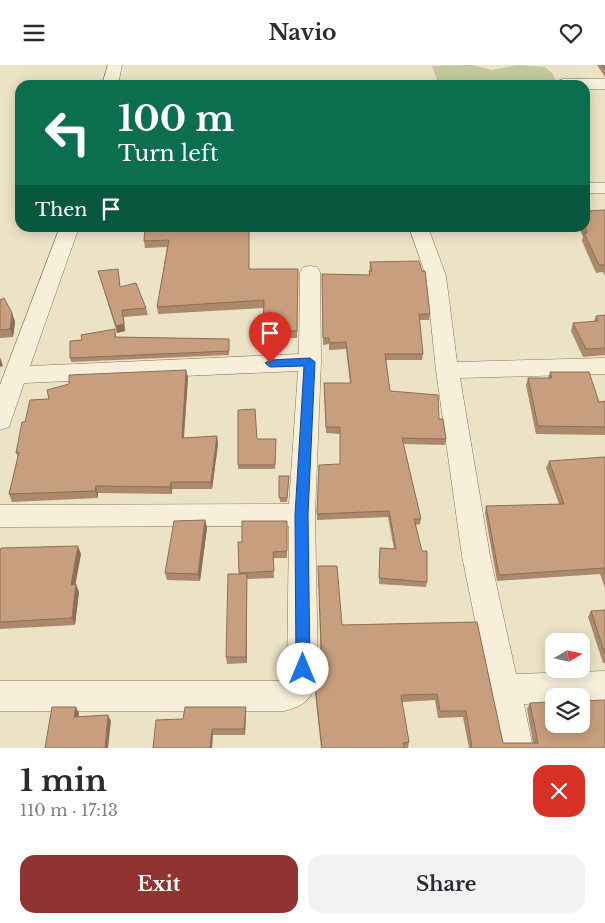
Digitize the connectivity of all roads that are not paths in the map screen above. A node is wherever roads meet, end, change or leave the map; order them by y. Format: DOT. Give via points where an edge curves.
graph roads {
  1 [pos="115,65"];
  2 [pos="111,80"];
  3 [pos="590,84"];
  4 [pos="605,84"];
  5 [pos="590,188"];
  6 [pos="605,188"];
  7 [pos="68,232"];
  8 [pos="420,232"];
  9 [pos="310,272"];
  10 [pos="310,362"];
  11 [pos="605,366"];
  12 [pos="446,369"];
  13 [pos="15,375"];
  14 [pos="0,421"];
  15 [pos="302,515"];
  16 [pos="0,517"];
  17 [pos="605,686"];
  18 [pos="506,689"];
  19 [pos="0,696"];
  20 [pos="516,748"];
  1 -- 2 [label="street"];
  3 -- 4 [label="street"];
  5 -- 6 [label="street"];
  7 -- 13 [label="street"];
  8 -- 12 [label="street" via="436,276"];
  9 -- 10 [label="street"];
  10 -- 13 [label="street"];
  10 -- 15 [label="street"];
  11 -- 12 [label="street"];
  12 -- 18 [label="street" via="472,533"];
  13 -- 14 [label="street"];
  15 -- 16 [label="street"];
  15 -- 19 [label="street" via="303,669 302,685 295,693 284,697"];
  17 -- 18 [label="street"];
  18 -- 20 [label="street"];
}
